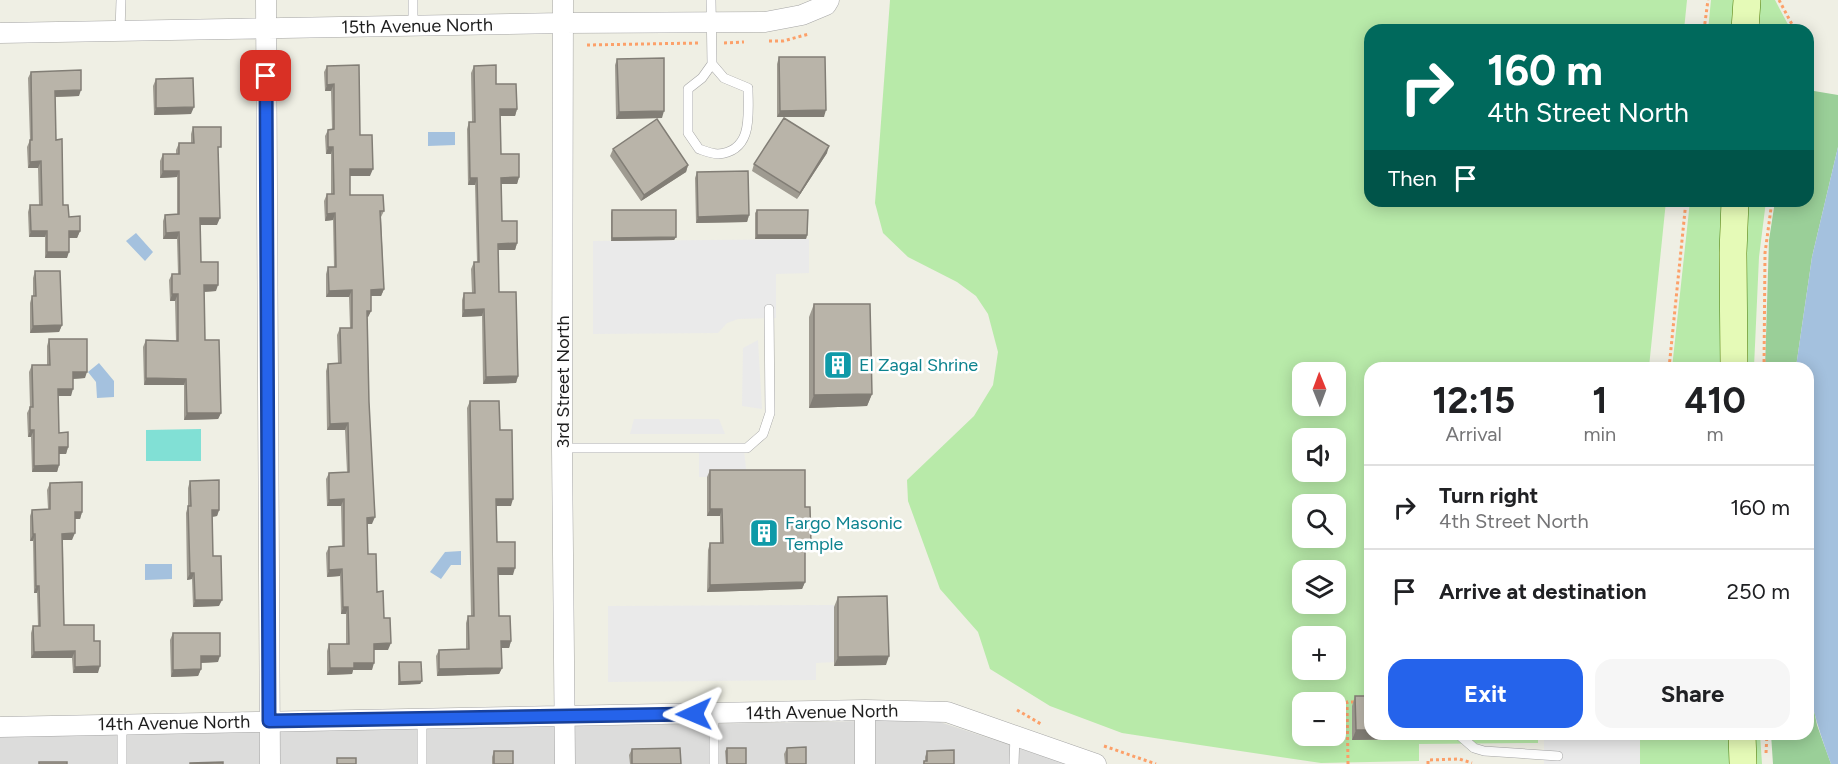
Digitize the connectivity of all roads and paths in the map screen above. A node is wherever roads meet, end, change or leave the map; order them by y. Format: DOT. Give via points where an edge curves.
graph roads {
  1 [pos="121,0"];
  2 [pos="266,0"];
  3 [pos="413,0"];
  4 [pos="563,0"];
  5 [pos="711,0"];
  6 [pos="829,0"];
  7 [pos="1708,0"];
  8 [pos="1747,0"];
  9 [pos="1779,0"];
  10 [pos="562,23"];
  11 [pos="711,23"];
  12 [pos="1705,24"];
  13 [pos="1745,24"];
  14 [pos="1792,24"];
  15 [pos="413,26"];
  16 [pos="267,29"];
  17 [pos="120,31"];
  18 [pos="0,33"];
  19 [pos="712,64"];
  20 [pos="1685,207"];
  21 [pos="1735,207"];
  22 [pos="1771,207"];
  23 [pos="769,309"];
  24 [pos="1670,362"];
  25 [pos="1734,362"];
  26 [pos="1764,362"];
  27 [pos="562,448"];
  28 [pos="1358,702"];
  29 [pos="865,710"];
  30 [pos="714,714"];
  31 [pos="565,717"];
  32 [pos="422,719"];
  33 [pos="269,721"];
  34 [pos="122,724"];
  35 [pos="0,727"];
  36 [pos="1015,735"];
  37 [pos="1465,740"];
  38 [pos="1745,740"];
  39 [pos="1764,740"];
  40 [pos="1558,756"];
  41 [pos="1754,760"];
  42 [pos="123,764"];
  43 [pos="270,764"];
  44 [pos="422,764"];
  45 [pos="565,764"];
  46 [pos="714,764"];
  47 [pos="865,764"];
  48 [pos="1014,764"];
  49 [pos="1096,764"];
  50 [pos="1348,764"];
  51 [pos="1428,764"];
  52 [pos="1476,764"];
  1 -- 17 [label="lane"];
  2 -- 16 [label="street"];
  3 -- 15 [label="lane"];
  4 -- 10 [label="street, 3rd Street North"];
  5 -- 11 [label="lane"];
  6 -- 11 [label="street, 15th Avenue North" via="802,15 765,22"];
  7 -- 12 [label="path"];
  8 -- 13 [label="street"];
  9 -- 14 [label="path"];
  10 -- 11 [label="street, 15th Avenue North"];
  10 -- 15 [label="street, 15th Avenue North"];
  10 -- 27 [label="street, 3rd Street North"];
  11 -- 19 [label="lane"];
  15 -- 16 [label="street, 15th Avenue North"];
  16 -- 17 [label="street, 15th Avenue North"];
  16 -- 33 [label="street"];
  17 -- 18 [label="street, 15th Avenue North"];
  19 -- 19 [label="lane" via="688,89 688,132 699,149 717,154 738,147 748,129 748,88 724,78"];
  20 -- 24 [label="path"];
  21 -- 25 [label="street"];
  22 -- 26 [label="path" via="1766,253"];
  23 -- 27 [label="lane" via="770,413 763,434 747,448"];
  27 -- 31 [label="street, 3rd Street North"];
  28 -- 50 [label="path" via="1347,702"];
  29 -- 30 [label="street, 14th Avenue North"];
  29 -- 36 [label="street, 14th Avenue North" via="947,712"];
  29 -- 47 [label="street"];
  30 -- 31 [label="street, 14th Avenue North"];
  30 -- 46 [label="lane"];
  31 -- 32 [label="street, 14th Avenue North"];
  31 -- 45 [label="street, 3rd Street North"];
  32 -- 33 [label="street, 14th Avenue North"];
  32 -- 44 [label="lane"];
  33 -- 34 [label="street, 14th Avenue North"];
  33 -- 43 [label="street"];
  34 -- 35 [label="street, 14th Avenue North"];
  34 -- 42 [label="lane"];
  36 -- 48 [label="lane"];
  36 -- 49 [label="street, 14th Avenue North"];
  37 -- 40 [label="lane" via="1484,751"];
  38 -- 41 [label="street"];
  39 -- 41 [label="path"];
  51 -- 52 [label="path" via="1428,760 1459,759"];
}
